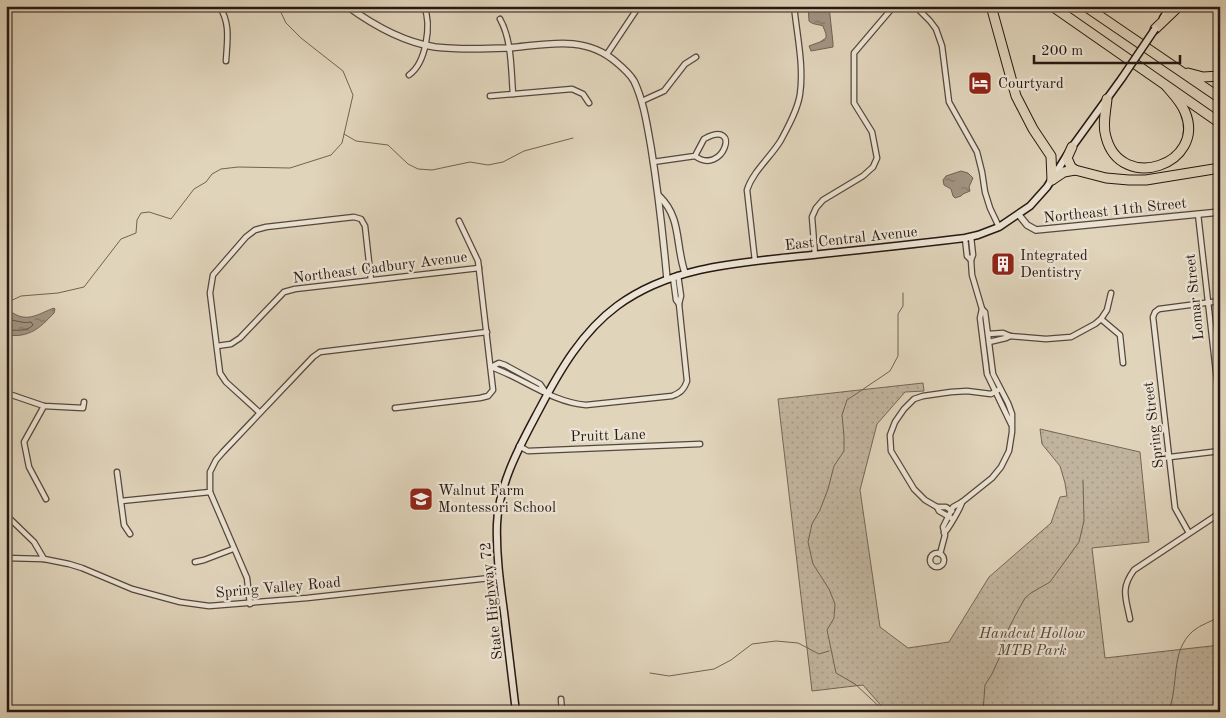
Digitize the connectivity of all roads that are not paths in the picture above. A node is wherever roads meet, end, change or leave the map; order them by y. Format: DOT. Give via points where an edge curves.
graph roads {
  1 [pos="219,6"];
  2 [pos="346,6"];
  3 [pos="424,6"];
  4 [pos="640,6"];
  5 [pos="794,6"];
  6 [pos="894,6"];
  7 [pos="915,6"];
  8 [pos="991,6"];
  9 [pos="1052,6"];
  10 [pos="1085,6"];
  11 [pos="1171,6"];
  12 [pos="1179,6"];
  13 [pos="500,19"];
  14 [pos="1154,30"];
  15 [pos="425,45"];
  16 [pos="508,48"];
  17 [pos="607,54"];
  18 [pos="696,57"];
  19 [pos="226,61"];
  20 [pos="1177,68"];
  21 [pos="409,75"];
  22 [pos="1220,76"];
  23 [pos="1167,87"];
  24 [pos="513,94"];
  25 [pos="490,96"];
  26 [pos="1220,98"];
  27 [pos="1108,99"];
  28 [pos="642,101"];
  29 [pos="589,103"];
  30 [pos="1220,123"];
  31 [pos="1072,148"];
  32 [pos="695,156"];
  33 [pos="653,162"];
  34 [pos="1220,168"];
  35 [pos="1075,170"];
  36 [pos="1052,180"];
  37 [pos="659,196"];
  38 [pos="1220,212"];
  39 [pos="1198,214"];
  40 [pos="1019,215"];
  41 [pos="459,221"];
  42 [pos="999,226"];
  43 [pos="968,238"];
  44 [pos="815,255"];
  45 [pos="755,261"];
  46 [pos="479,268"];
  47 [pos="676,276"];
  48 [pos="371,280"];
  49 [pos="1111,293"];
  50 [pos="1220,301"];
  51 [pos="1207,303"];
  52 [pos="982,309"];
  53 [pos="1101,318"];
  54 [pos="487,332"];
  55 [pos="988,334"];
  56 [pos="1010,336"];
  57 [pos="989,342"];
  58 [pos="217,346"];
  59 [pos="1122,363"];
  60 [pos="491,367"];
  61 [pos="998,391"];
  62 [pos="6,394"];
  63 [pos="547,394"];
  64 [pos="84,402"];
  65 [pos="44,406"];
  66 [pos="1220,407"];
  67 [pos="395,408"];
  68 [pos="260,412"];
  69 [pos="700,444"];
  70 [pos="519,446"];
  71 [pos="1220,451"];
  72 [pos="1170,457"];
  73 [pos="514,460"];
  74 [pos="117,472"];
  75 [pos="210,492"];
  76 [pos="46,499"];
  77 [pos="121,501"];
  78 [pos="962,502"];
  79 [pos="937,507"];
  80 [pos="951,510"];
  81 [pos="1220,513"];
  82 [pos="6,515"];
  83 [pos="952,516"];
  84 [pos="1189,533"];
  85 [pos="130,534"];
  86 [pos="234,548"];
  87 [pos="940,554"];
  88 [pos="6,558"];
  89 [pos="44,559"];
  90 [pos="195,562"];
  91 [pos="499,577"];
  92 [pos="250,604"];
  93 [pos="1130,619"];
  94 [pos="561,699"];
  95 [pos="516,712"];
  96 [pos="562,712"];
  1 -- 19 [label="street" via="227,24"];
  2 -- 15 [label="street" via="386,31"];
  3 -- 15 [label="street" via="429,28"];
  4 -- 17 [label="street"];
  5 -- 45 [label="street" via="800,95 781,140 750,180 747,190"];
  6 -- 44 [label="street" via="854,53 854,103 872,132 877,158 863,176 823,200 816,208 812,217"];
  7 -- 42 [label="street" via="936,30 942,46 949,102 977,152 985,192"];
  8 -- 36 [label="highway" via="1016,96 1051,156"];
  9 -- 23 [label="highway"];
  10 -- 20 [label="highway"];
  11 -- 14 [label="main road, East Central Avenue"];
  12 -- 14 [label="highway"];
  13 -- 16 [label="street"];
  14 -- 27 [label="main road, East Central Avenue, bridge"];
  15 -- 16 [label="street" via="470,50"];
  15 -- 21 [label="street" via="416,70"];
  16 -- 17 [label="street" via="562,42"];
  16 -- 24 [label="street"];
  17 -- 28 [label="street" via="633,79"];
  18 -- 28 [label="street" via="685,64 664,91"];
  20 -- 22 [label="highway" via="1202,77"];
  20 -- 26 [label="highway"];
  23 -- 27 [label="highway" via="1185,110 1187,136 1174,157 1156,167 1135,167 1112,151 1104,132"];
  23 -- 30 [label="highway"];
  24 -- 25 [label="street"];
  24 -- 29 [label="street" via="572,89 583,94"];
  27 -- 31 [label="main road, East Central Avenue"];
  28 -- 33 [label="street"];
  31 -- 35 [label="highway" via="1067,158"];
  31 -- 36 [label="main road, East Central Avenue"];
  32 -- 32 [label="street" via="700,160 716,158 725,150 726,140 721,135 704,139"];
  32 -- 33 [label="street"];
  33 -- 37 [label="street"];
  34 -- 35 [label="highway" via="1146,180 1106,178"];
  35 -- 36 [label="highway" via="1064,172"];
  36 -- 40 [label="main road, East Central Avenue"];
  37 -- 47 [label="street"];
  37 -- 47 [label="street" via="674,217 680,258"];
  38 -- 39 [label="street, Northeast 11th Street"];
  39 -- 40 [label="street, Northeast 11th Street" via="1036,230"];
  39 -- 51 [label="street, Lomar Street"];
  40 -- 42 [label="main road, East Central Avenue"];
  41 -- 46 [label="street"];
  42 -- 43 [label="main road, East Central Avenue"];
  43 -- 44 [label="main road, East Central Avenue"];
  43 -- 52 [label="street" via="967,256 971,260"];
  44 -- 45 [label="main road, East Central Avenue"];
  45 -- 47 [label="main road, East Central Avenue"];
  46 -- 48 [label="street, Northeast Cadbury Avenue"];
  46 -- 54 [label="street"];
  47 -- 63 [label="main road, East Central Avenue" via="639,292 601,319 578,346"];
  47 -- 63 [label="street" via="681,296 679,304 687,381 679,394 586,405 571,404"];
  48 -- 58 [label="street, Northeast Cadbury Avenue" via="284,292 240,338 231,344"];
  48 -- 58 [label="street" via="365,226 361,219 354,217 255,230 213,275 210,294"];
  49 -- 53 [label="street" via="1107,310"];
  50 -- 51 [label="street"];
  51 -- 66 [label="street, Lomar Street"];
  51 -- 72 [label="street, Spring Street" via="1159,309 1153,317"];
  52 -- 55 [label="street"];
  52 -- 61 [label="street" via="980,318 986,368 989,380"];
  53 -- 56 [label="street" via="1070,337"];
  53 -- 59 [label="street" via="1120,336"];
  54 -- 60 [label="street"];
  54 -- 68 [label="street" via="320,352"];
  55 -- 56 [label="street"];
  55 -- 57 [label="street"];
  56 -- 57 [label="street"];
  57 -- 61 [label="street"];
  58 -- 68 [label="street" via="220,372 226,382"];
  60 -- 63 [label="street" via="499,363 505,365 540,384"];
  60 -- 67 [label="street" via="492,390 488,396"];
  61 -- 78 [label="street" via="1011,424 1009,451 1001,467"];
  61 -- 79 [label="street" via="923,396 914,399 895,422 890,435 891,451 914,489"];
  62 -- 65 [label="street"];
  63 -- 70 [label="main road, East Central Avenue"];
  64 -- 65 [label="street" via="83,408"];
  65 -- 76 [label="street" via="24,442 29,467"];
  68 -- 75 [label="street" via="216,460 210,472"];
  69 -- 70 [label="street, Pruitt Lane" via="528,451"];
  70 -- 73 [label="main road, East Central Avenue"];
  71 -- 72 [label="street"];
  72 -- 84 [label="street, Spring Street" via="1176,508"];
  73 -- 91 [label="main road, State Highway 72" via="502,493 497,522"];
  74 -- 77 [label="street"];
  75 -- 77 [label="street"];
  75 -- 86 [label="street"];
  77 -- 85 [label="street" via="124,525"];
  78 -- 80 [label="street"];
  78 -- 83 [label="street"];
  79 -- 80 [label="street"];
  79 -- 83 [label="street"];
  80 -- 83 [label="street"];
  81 -- 84 [label="street"];
  82 -- 89 [label="street" via="34,542"];
  83 -- 87 [label="street" via="944,533"];
  84 -- 93 [label="street" via="1144,562 1127,580 1125,593"];
  86 -- 90 [label="street"];
  86 -- 92 [label="street" via="247,578"];
  88 -- 89 [label="street, Spring Valley Road"];
  89 -- 92 [label="street, Spring Valley Road" via="82,568 132,589 180,602 209,606"];
  91 -- 92 [label="street, Spring Valley Road"];
  91 -- 95 [label="main road, State Highway 72"];
  94 -- 96 [label="street"];
}
